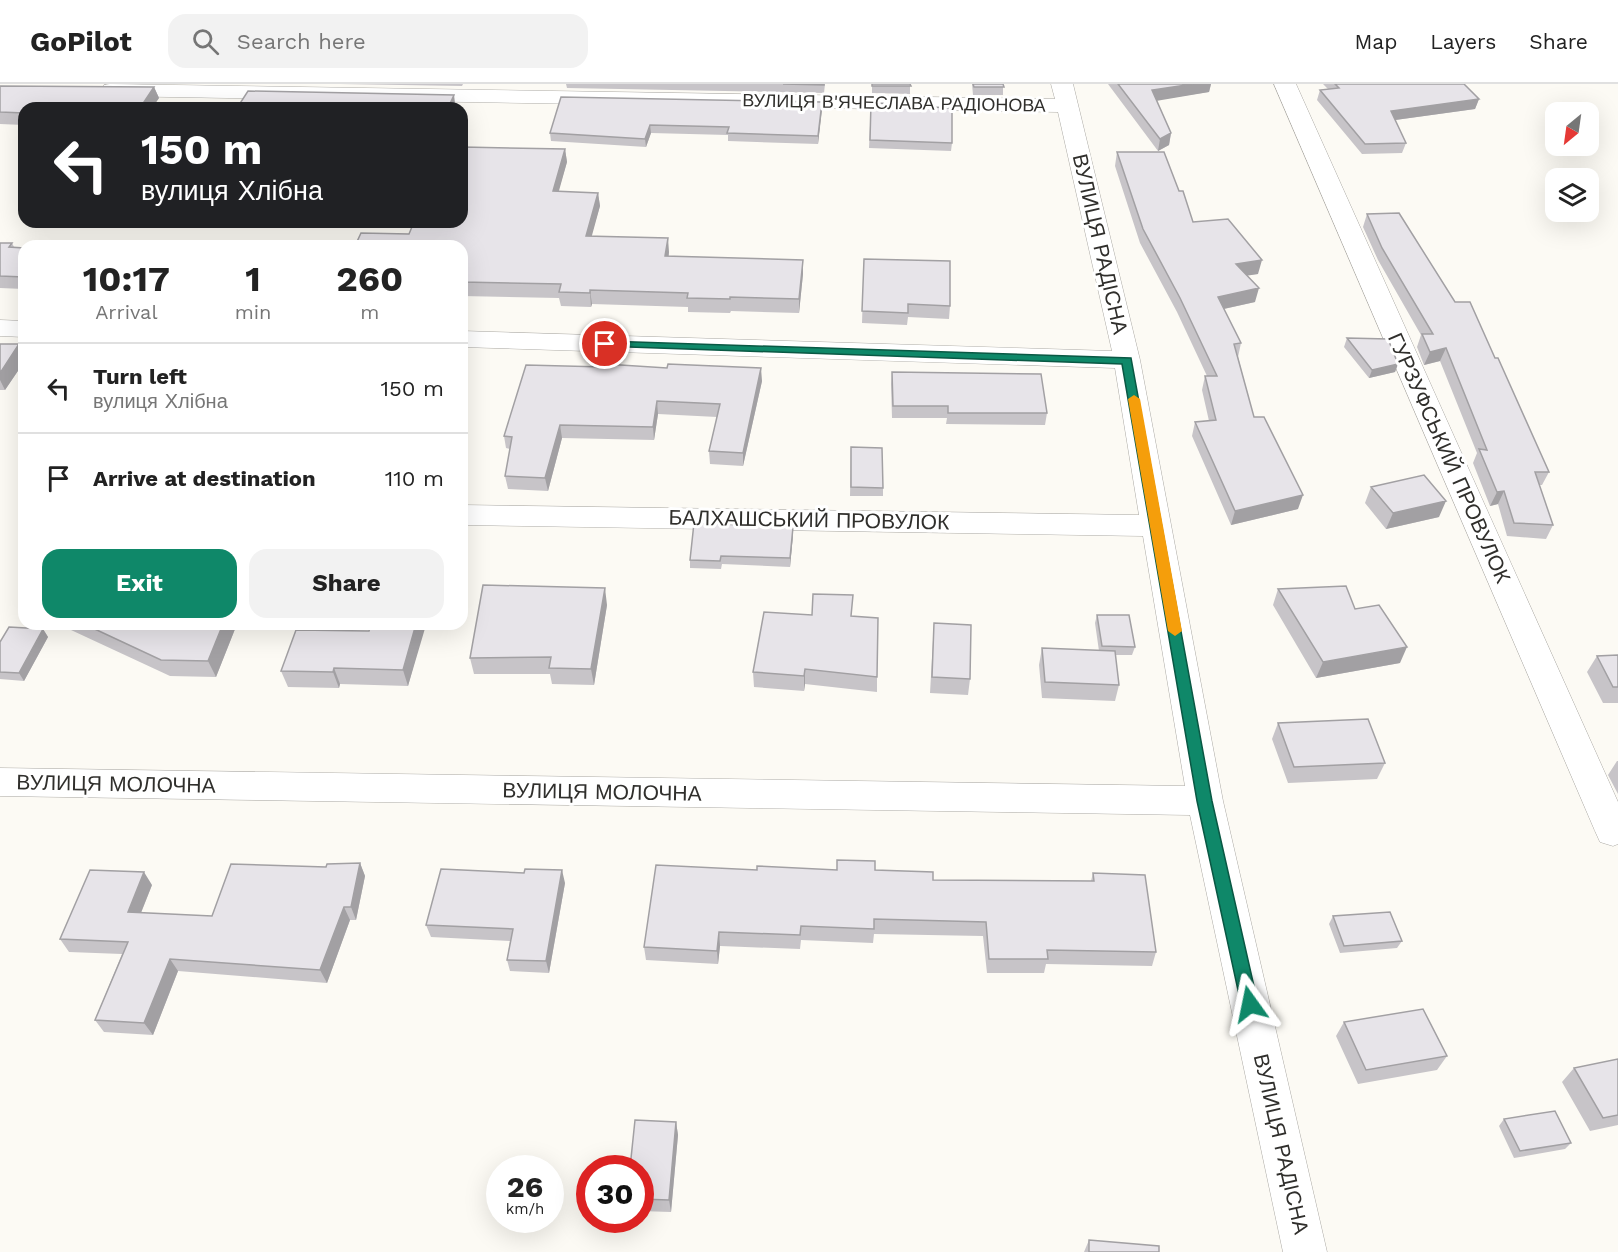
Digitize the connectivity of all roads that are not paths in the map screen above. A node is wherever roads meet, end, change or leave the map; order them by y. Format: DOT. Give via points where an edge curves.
graph roads {
  1 [pos="1285,84"];
  2 [pos="283,88"];
  3 [pos="94,90"];
  4 [pos="1065,95"];
  5 [pos="0,328"];
  6 [pos="18,329"];
  7 [pos="468,339"];
  8 [pos="1127,360"];
  9 [pos="468,515"];
  10 [pos="1156,526"];
  11 [pos="0,782"];
  12 [pos="1205,801"];
  13 [pos="1613,831"];
  14 [pos="1305,1252"];
  1 -- 13 [label="street, ГУРЗУФСЬКИЙ ПРОВУЛОК"];
  2 -- 3 [label="street, ВУЛИЦЯ В'ЯЧЕСЛАВА РАДІОНОВА"];
  2 -- 4 [label="street, ВУЛИЦЯ В'ЯЧЕСЛАВА РАДІОНОВА"];
  4 -- 8 [label="street, ВУЛИЦЯ РАДІСНА"];
  5 -- 6 [label="street"];
  7 -- 8 [label="street"];
  8 -- 10 [label="street, ВУЛИЦЯ РАДІСНА"];
  9 -- 10 [label="street, БАЛХАШСЬКИЙ ПРОВУЛОК"];
  10 -- 12 [label="street, ВУЛИЦЯ РАДІСНА"];
  11 -- 12 [label="street, ВУЛИЦЯ МОЛОЧНА"];
  12 -- 14 [label="street, ВУЛИЦЯ РАДІСНА"];
}
